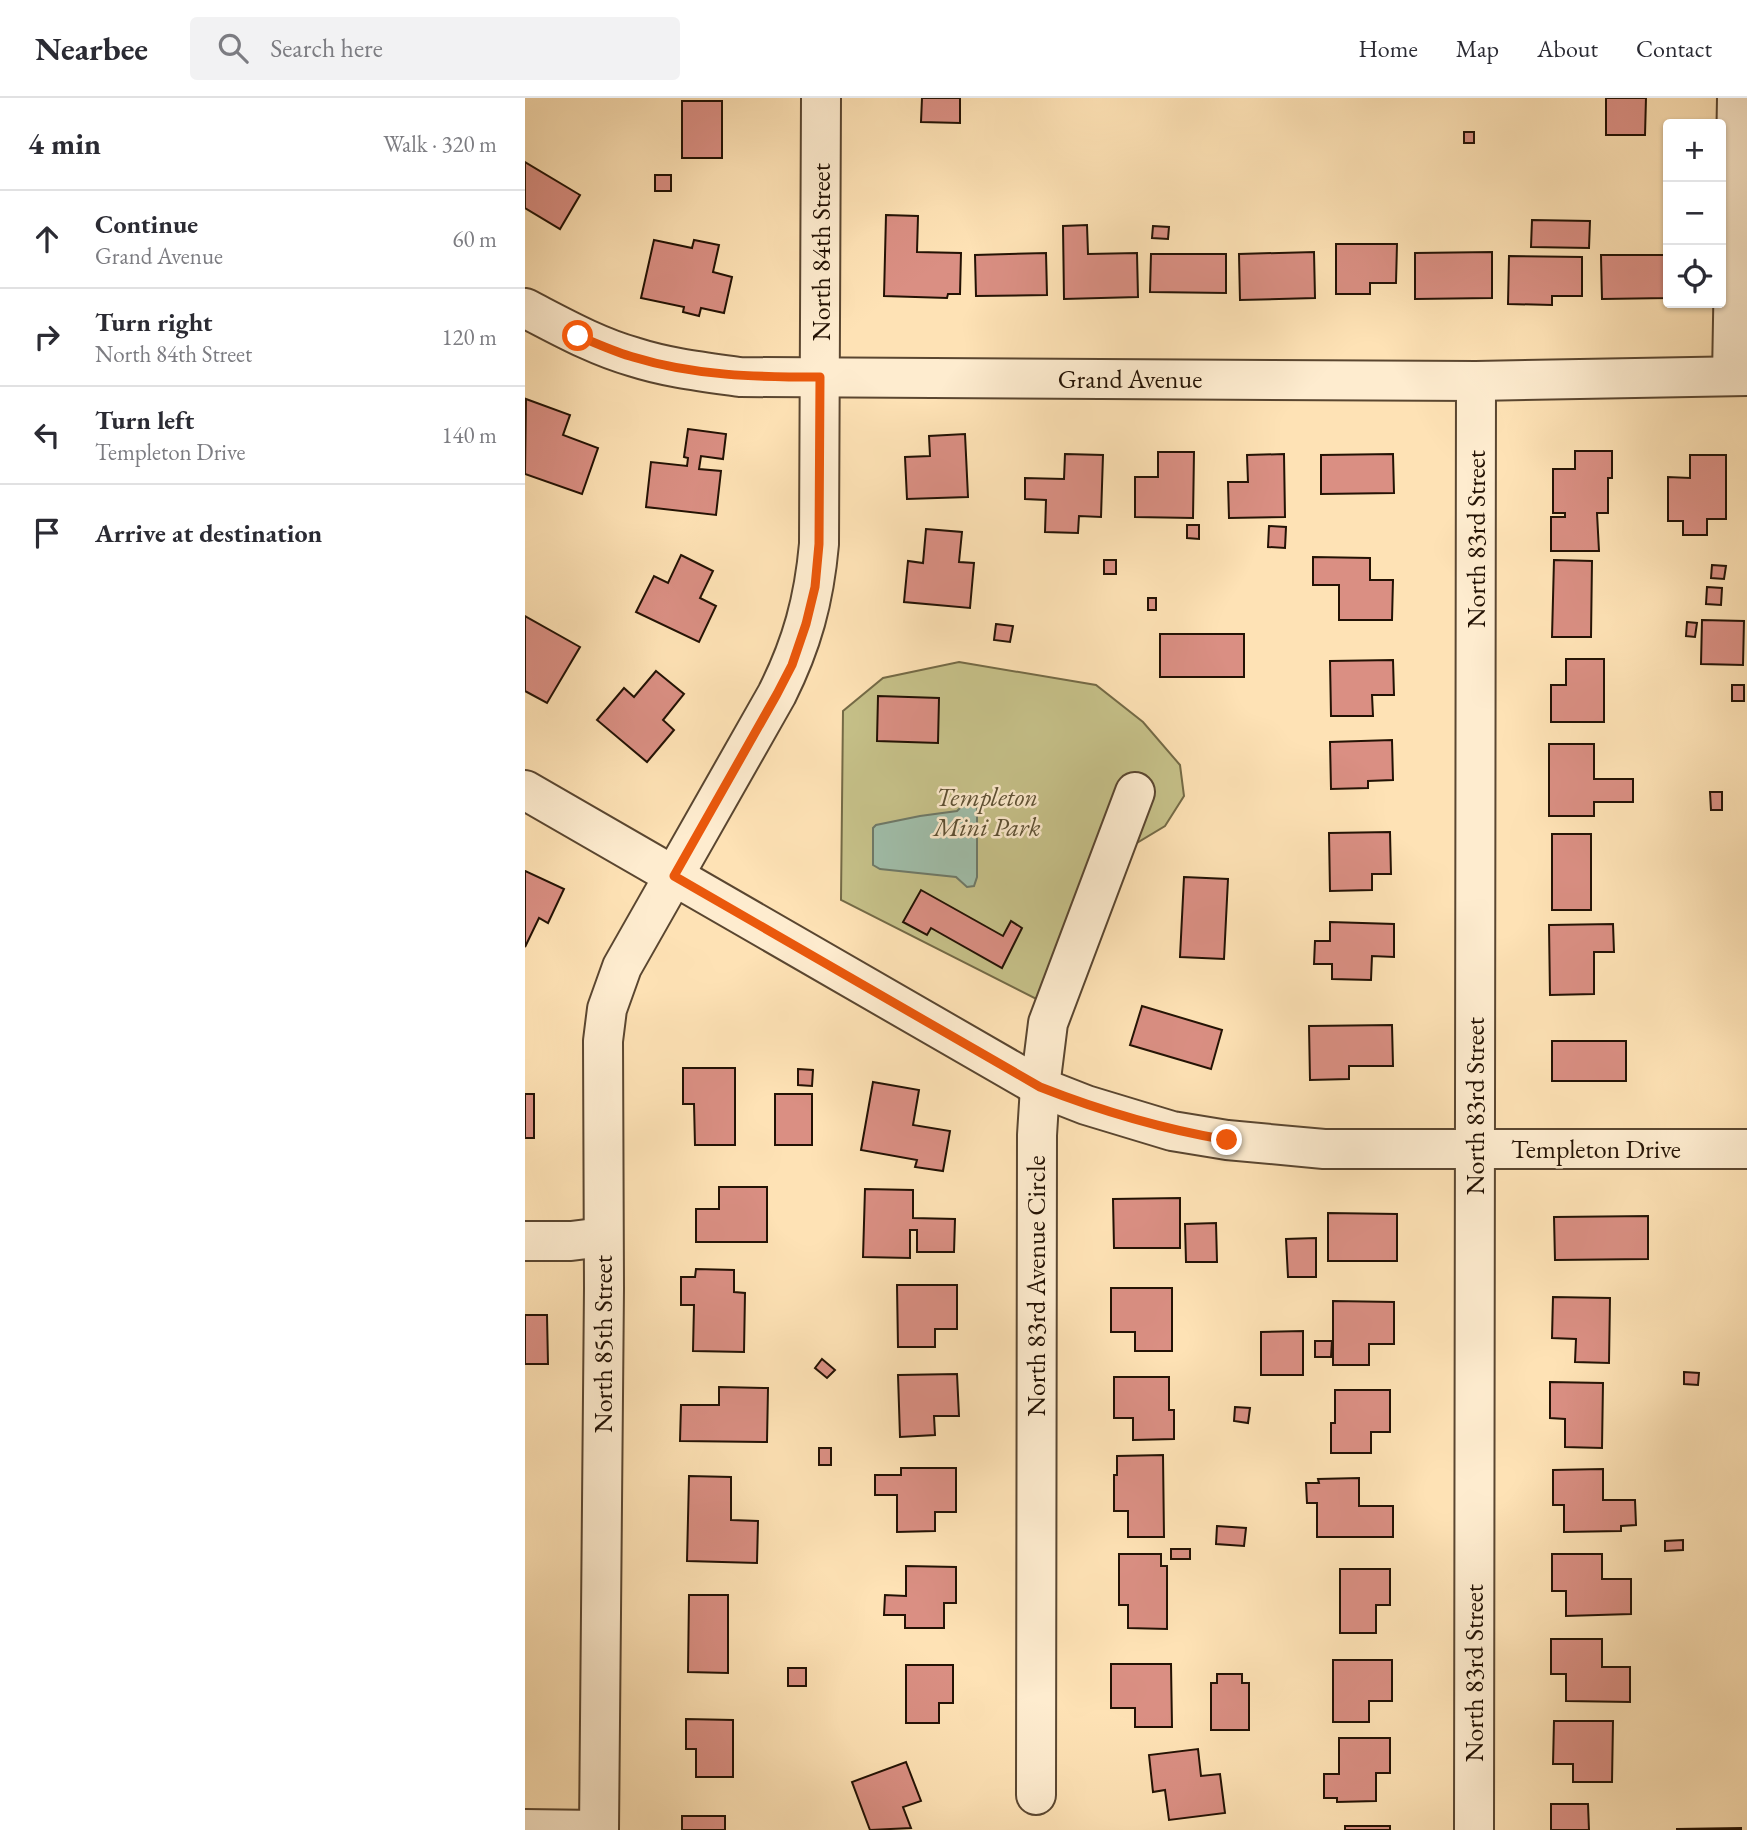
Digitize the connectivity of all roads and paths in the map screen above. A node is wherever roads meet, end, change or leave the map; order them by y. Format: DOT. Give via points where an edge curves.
graph roads {
  1 [pos="821,98"];
  2 [pos="1737,98"];
  3 [pos="525,308"];
  4 [pos="1740,376"];
  5 [pos="820,377"];
  6 [pos="1476,381"];
  7 [pos="525,790"];
  8 [pos="1135,792"];
  9 [pos="674,876"];
  10 [pos="1040,1087"];
  11 [pos="1474,1149"];
  12 [pos="1747,1149"];
  13 [pos="603,1237"];
  14 [pos="525,1241"];
  15 [pos="1035,1795"];
  16 [pos="525,1829"];
  17 [pos="599,1830"];
  18 [pos="1474,1830"];
  1 -- 5 [label="street, North 84th Street"];
  2 -- 4 [label="street"];
  3 -- 5 [label="street, Grand Avenue" via="578,336 678,368 740,377"];
  4 -- 6 [label="street, Grand Avenue"];
  5 -- 6 [label="street, Grand Avenue"];
  5 -- 9 [label="street, North 84th Street" via="819,544 806,624 777,694"];
  6 -- 11 [label="street, North 83rd Street"];
  7 -- 9 [label="street, Templeton Drive"];
  8 -- 10 [label="street, North 83rd Avenue Circle" via="1048,1023"];
  9 -- 10 [label="street, Templeton Drive"];
  9 -- 13 [label="street, North 85th Street" via="622,967 607,1009"];
  10 -- 11 [label="street, Templeton Drive" via="1172,1131 1227,1140 1324,1149"];
  10 -- 15 [label="street, North 83rd Avenue Circle"];
  11 -- 12 [label="street, Templeton Drive"];
  11 -- 18 [label="street, North 83rd Street"];
  13 -- 14 [label="street"];
  13 -- 17 [label="street, North 85th Street"];
  16 -- 17 [label="street"];
}
